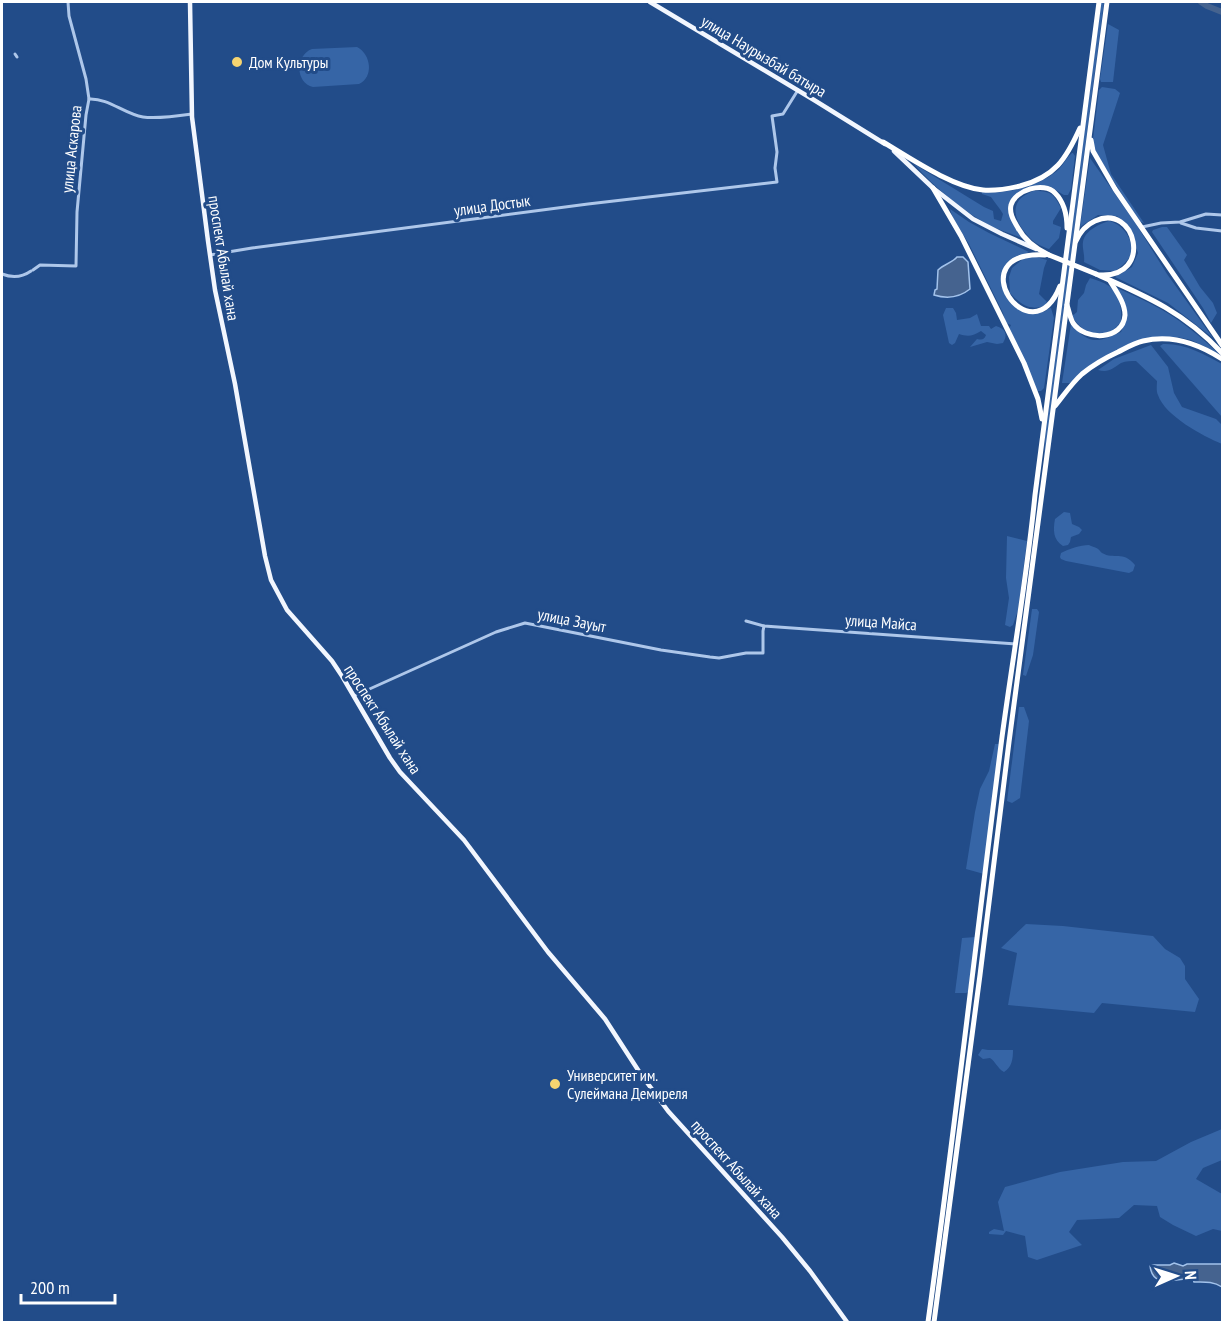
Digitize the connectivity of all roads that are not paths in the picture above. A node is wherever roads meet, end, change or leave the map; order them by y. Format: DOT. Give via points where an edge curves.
graph roads {
  1 [pos="68,2"];
  2 [pos="190,2"];
  3 [pos="650,2"];
  4 [pos="1099,2"];
  5 [pos="1107,2"];
  6 [pos="798,90"];
  7 [pos="89,99"];
  8 [pos="1084,111"];
  9 [pos="192,114"];
  10 [pos="1090,133"];
  11 [pos="883,142"];
  12 [pos="933,188"];
  13 [pos="1222,215"];
  14 [pos="1180,222"];
  15 [pos="1142,227"];
  16 [pos="1222,231"];
  17 [pos="1038,250"];
  18 [pos="1070,251"];
  19 [pos="210,255"];
  20 [pos="1049,255"];
  21 [pos="2,274"];
  22 [pos="1095,274"];
  23 [pos="1064,276"];
  24 [pos="1109,280"];
  25 [pos="1066,303"];
  26 [pos="1222,345"];
  27 [pos="1222,353"];
  28 [pos="1222,359"];
  29 [pos="1054,407"];
  30 [pos="1042,435"];
  31 [pos="1041,468"];
  32 [pos="746,621"];
  33 [pos="764,626"];
  34 [pos="1016,644"];
  35 [pos="354,696"];
  36 [pos="847,1323"];
  37 [pos="928,1323"];
  38 [pos="934,1323"];
  1 -- 7 [label="street, улица Аскарова"];
  2 -- 9 [label="main road, проспект Абылай хана"];
  3 -- 6 [label="main road, улица Наурызбай батыра"];
  4 -- 8 [label="highway"];
  5 -- 10 [label="highway"];
  6 -- 11 [label="main road, улица Наурызбай батыра"];
  6 -- 19 [label="street, улица Достык" via="783,114 772,116 777,182"];
  7 -- 9 [label="street" via="142,117"];
  7 -- 21 [label="street, улица Аскарова" via="77,212 76,266 40,265 22,276"];
  8 -- 11 [label="highway" via="1077,134 1053,171 1035,181 1001,190 953,182"];
  8 -- 18 [label="highway"];
  9 -- 19 [label="main road, проспект Абылай хана"];
  10 -- 15 [label="highway" via="1093,152"];
  10 -- 18 [label="highway"];
  11 -- 12 [label="main road, улица Наурызбай батыра"];
  12 -- 17 [label="main road, улица Наурызбай батыра" via="973,219"];
  12 -- 30 [label="highway" via="962,236 1024,363 1042,414"];
  13 -- 14 [label="street" via="1206,214"];
  14 -- 15 [label="street"];
  14 -- 16 [label="street"];
  15 -- 26 [label="highway"];
  17 -- 18 [label="highway" via="1020,232 1011,206 1022,193 1047,188 1055,193 1064,210"];
  17 -- 20 [label="highway"];
  18 -- 22 [label="highway" via="1082,231 1099,219 1107,217 1128,229 1134,241 1130,262 1114,274"];
  18 -- 23 [label="highway"];
  18 -- 25 [label="highway"];
  19 -- 35 [label="main road, проспект Абылай хана" via="271,580 286,610 332,661"];
  20 -- 22 [label="highway, bridge"];
  20 -- 23 [label="highway" via="1028,255 1012,262 1003,278 1007,296 1023,310 1042,310 1055,297"];
  22 -- 24 [label="highway"];
  23 -- 30 [label="highway"];
  24 -- 25 [label="highway" via="1125,312 1117,331 1101,336 1087,334 1072,321"];
  24 -- 27 [label="highway" via="1169,309"];
  25 -- 29 [label="highway"];
  28 -- 29 [label="highway" via="1176,339 1141,342 1090,368"];
  29 -- 31 [label="highway"];
  30 -- 31 [label="highway"];
  31 -- 34 [label="highway"];
  31 -- 38 [label="highway"];
  32 -- 33 [label="street, улица Майса"];
  33 -- 34 [label="street, улица Майса"];
  33 -- 35 [label="street, улица Зауыт" via="763,653 719,658 525,623 496,632"];
  34 -- 37 [label="highway"];
  35 -- 36 [label="main road, проспект Абылай хана" via="400,772 464,840 548,952 605,1019 668,1111 784,1239"];
}
